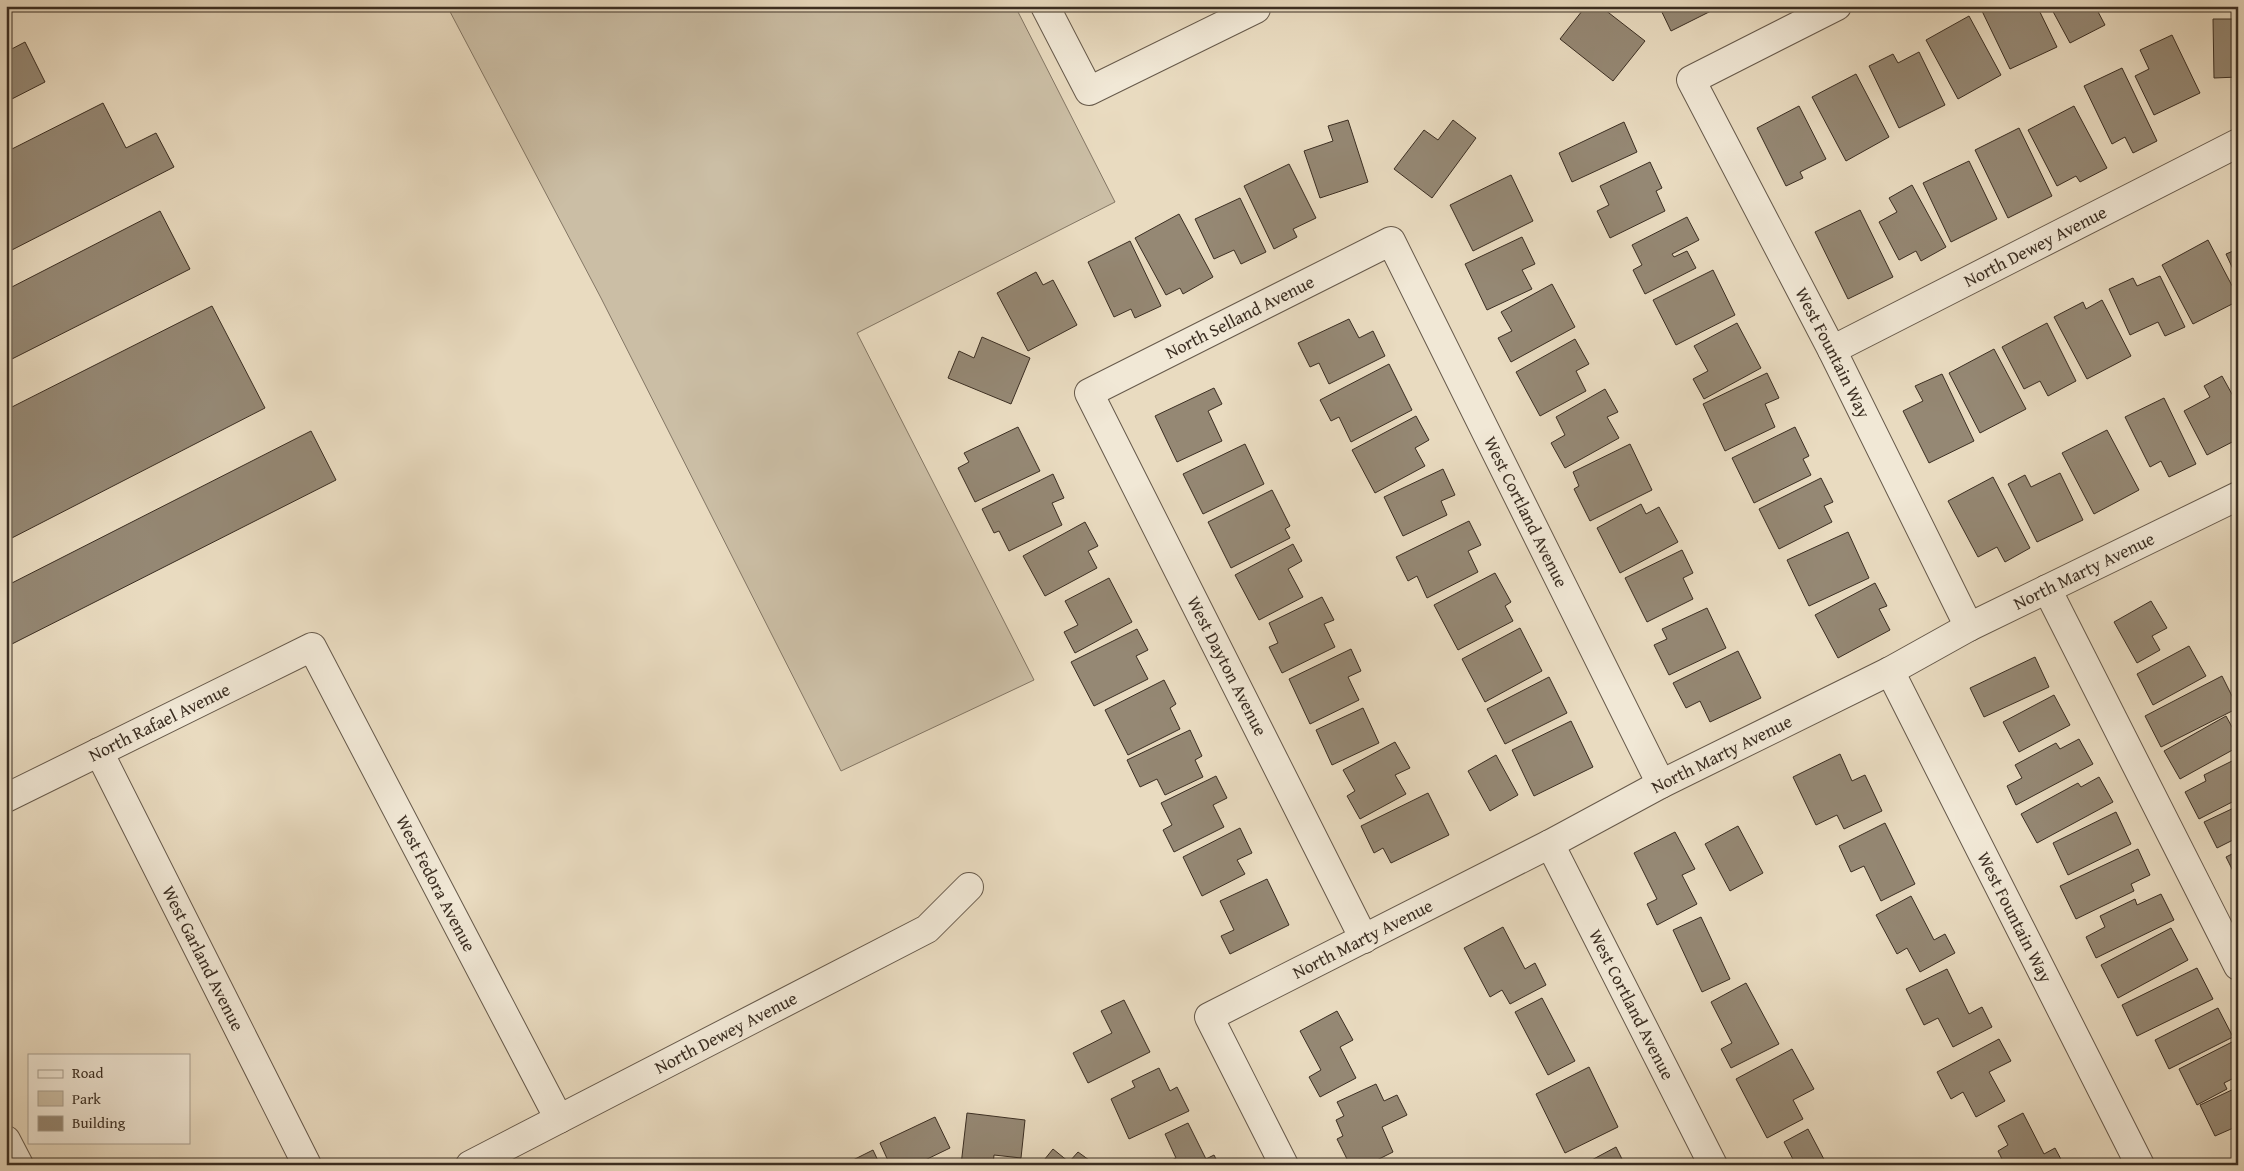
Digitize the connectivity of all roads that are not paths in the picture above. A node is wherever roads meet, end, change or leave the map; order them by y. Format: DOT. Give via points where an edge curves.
graph roads {
  1 [pos="1045,6"];
  2 [pos="1837,6"];
  3 [pos="1255,8"];
  4 [pos="2238,143"];
  5 [pos="1391,241"];
  6 [pos="1832,350"];
  7 [pos="1089,393"];
  8 [pos="2238,496"];
  9 [pos="2047,589"];
  10 [pos="1969,627"];
  11 [pos="312,647"];
  12 [pos="1890,671"];
  13 [pos="99,752"];
  14 [pos="1661,784"];
  15 [pos="6,798"];
  16 [pos="1550,844"];
  17 [pos="969,887"];
  18 [pos="1364,939"];
  19 [pos="2238,966"];
  20 [pos="558,1119"];
  21 [pos="307,1165"];
  22 [pos="470,1165"];
  23 [pos="1284,1165"];
  24 [pos="1713,1165"];
  25 [pos="2140,1165"];
  1 -- 3 [label="street" via="1089,90"];
  2 -- 6 [label="street, West Fountain Way" via="1691,80"];
  4 -- 6 [label="street, North Dewey Avenue"];
  5 -- 7 [label="street, North Selland Avenue"];
  5 -- 14 [label="street, West Cortland Avenue"];
  6 -- 10 [label="street, West Fountain Way"];
  7 -- 18 [label="street, West Dayton Avenue"];
  8 -- 9 [label="street, North Marty Avenue"];
  9 -- 10 [label="street, North Marty Avenue"];
  9 -- 19 [label="street"];
  10 -- 12 [label="street, North Marty Avenue"];
  11 -- 13 [label="street, North Rafael Avenue"];
  11 -- 20 [label="street, West Fedora Avenue"];
  12 -- 14 [label="street, North Marty Avenue"];
  12 -- 25 [label="street, West Fountain Way"];
  13 -- 15 [label="street, North Rafael Avenue"];
  13 -- 21 [label="street, West Garland Avenue"];
  14 -- 16 [label="street, North Marty Avenue"];
  16 -- 18 [label="street, North Marty Avenue"];
  16 -- 24 [label="street, West Cortland Avenue"];
  17 -- 20 [label="street, North Dewey Avenue" via="927,930"];
  18 -- 23 [label="street, North Marty Avenue" via="1209,1017"];
  20 -- 22 [label="street, North Dewey Avenue"];
}
